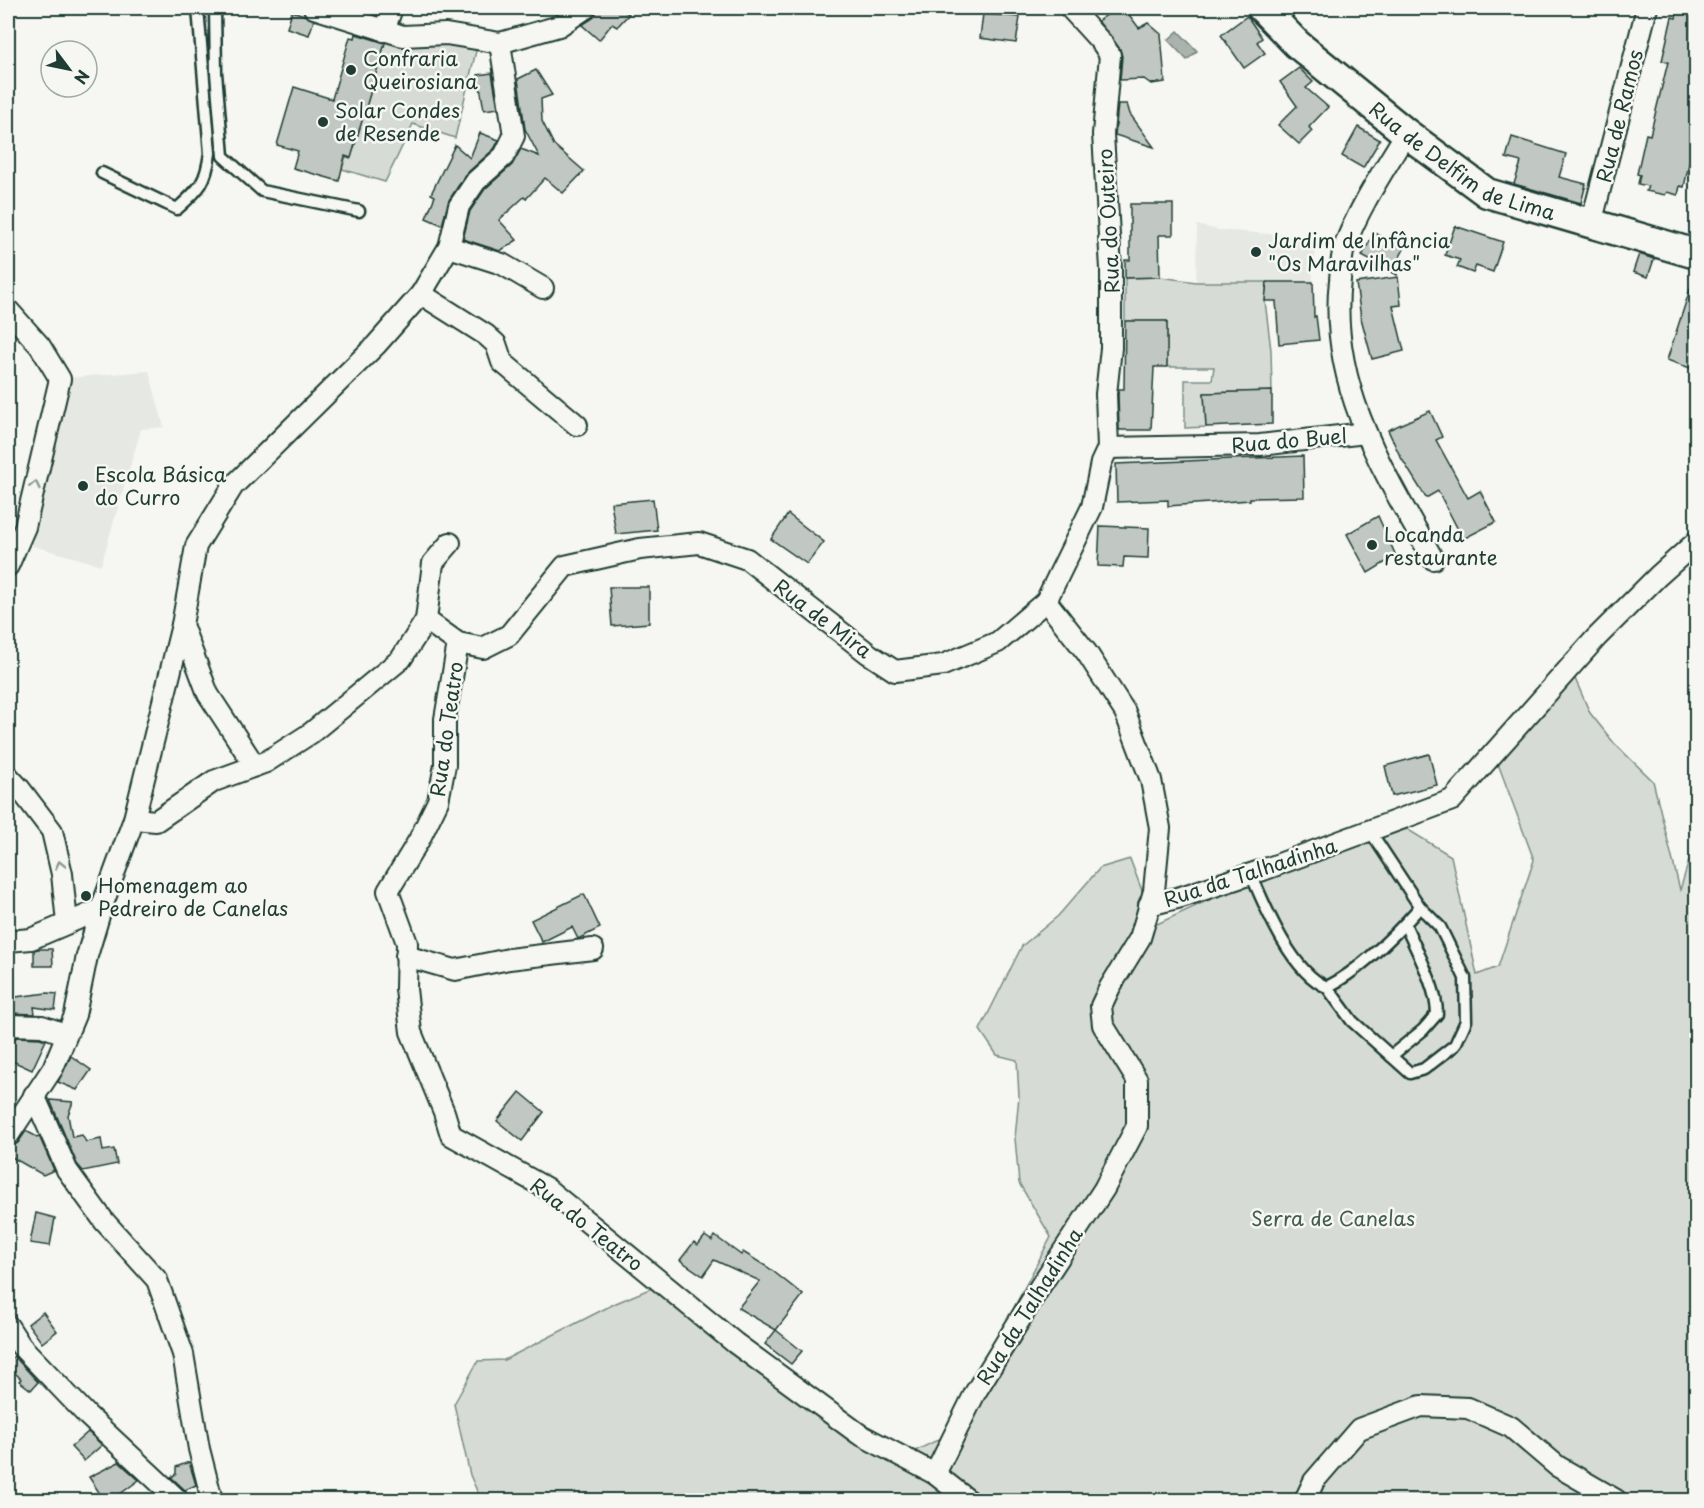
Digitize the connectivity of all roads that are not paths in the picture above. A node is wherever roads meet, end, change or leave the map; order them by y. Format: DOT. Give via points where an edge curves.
graph roads {
  1 [pos="198,8"];
  2 [pos="215,8"];
  3 [pos="314,8"];
  4 [pos="392,8"];
  5 [pos="586,8"];
  6 [pos="1070,8"];
  7 [pos="1647,8"];
  8 [pos="1281,13"];
  9 [pos="384,31"];
  10 [pos="500,44"];
  11 [pos="1407,133"];
  12 [pos="102,172"];
  13 [pos="358,211"];
  14 [pos="1591,224"];
  15 [pos="449,246"];
  16 [pos="1696,254"];
  17 [pos="543,288"];
  18 [pos="421,294"];
  19 [pos="8,310"];
  20 [pos="577,425"];
  21 [pos="1366,433"];
  22 [pos="1108,448"];
  23 [pos="1696,542"];
  24 [pos="450,543"];
  25 [pos="1433,559"];
  26 [pos="8,566"];
  27 [pos="1046,601"];
  28 [pos="426,620"];
  29 [pos="182,625"];
  30 [pos="458,643"];
  31 [pos="255,766"];
  32 [pos="8,776"];
  33 [pos="134,819"];
  34 [pos="1370,831"];
  35 [pos="1251,874"];
  36 [pos="1149,905"];
  37 [pos="1420,907"];
  38 [pos="101,909"];
  39 [pos="67,923"];
  40 [pos="1405,924"];
  41 [pos="8,941"];
  42 [pos="593,949"];
  43 [pos="406,956"];
  44 [pos="1327,987"];
  45 [pos="8,1025"];
  46 [pos="65,1034"];
  47 [pos="1390,1056"];
  48 [pos="34,1095"];
  49 [pos="8,1136"];
  50 [pos="10,1333"];
  51 [pos="935,1474"];
  52 [pos="178,1500"];
  53 [pos="212,1500"];
  54 [pos="968,1500"];
  55 [pos="1305,1500"];
  56 [pos="1616,1500"];
  1 -- 12 [label="lane" via="210,153 207,175 177,209"];
  2 -- 13 [label="lane" via="223,156 262,191"];
  3 -- 9 [label="street"];
  4 -- 9 [label="street"];
  5 -- 10 [label="street" via="559,26"];
  6 -- 22 [label="street, Rua do Outeiro" via="1110,55 1103,134 1112,269 1106,394"];
  7 -- 14 [label="street, Rua de Ramos"];
  8 -- 11 [label="main road, Rua de Delfim de Lima" via="1297,44"];
  9 -- 10 [label="street" via="403,36 446,34"];
  10 -- 15 [label="street" via="514,136 504,156 476,181 459,206"];
  11 -- 14 [label="main road, Rua de Delfim de Lima" via="1487,193"];
  11 -- 21 [label="street, Rua do Buel" via="1344,246 1337,307 1345,371"];
  14 -- 16 [label="main road, Rua de Delfim de Lima"];
  15 -- 17 [label="street" via="502,264"];
  15 -- 18 [label="street"];
  18 -- 20 [label="street" via="486,334 496,344 502,362"];
  18 -- 29 [label="street" via="376,345 233,486 196,546"];
  26 -- 19 [label="street, one-way" via="25,527 60,379 40,346"];
  21 -- 22 [label="street, Rua do Buel" via="1260,445"];
  21 -- 25 [label="street"];
  22 -- 27 [label="street, Rua de Mira" via="1092,507"];
  23 -- 34 [label="street, Rua da Talhadinha" via="1596,638 1452,800"];
  24 -- 28 [label="street" via="433,563"];
  27 -- 30 [label="street, Rua de Mira" via="998,642 943,665 895,671 747,559 699,543 640,549 565,566 509,634 483,648"];
  27 -- 36 [label="street" via="1125,712 1151,780 1160,828"];
  28 -- 30 [label="street"];
  28 -- 31 [label="street" via="401,659 311,733"];
  29 -- 31 [label="street" via="208,694"];
  29 -- 33 [label="street"];
  30 -- 43 [label="street, Rua do Teatro" via="445,719 446,765 438,801 388,891 407,943"];
  31 -- 33 [label="street" via="214,781 156,821"];
  39 -- 32 [label="street, one-way" via="52,831"];
  33 -- 38 [label="street"];
  34 -- 35 [label="street, Rua da Talhadinha"];
  34 -- 37 [label="lane"];
  35 -- 36 [label="street, Rua da Talhadinha"];
  35 -- 44 [label="lane" via="1270,918 1299,963"];
  36 -- 51 [label="street, Rua da Talhadinha" via="1140,938 1101,1006 1103,1025 1137,1080 1137,1126 1104,1189 975,1393"];
  37 -- 40 [label="lane"];
  37 -- 47 [label="lane" via="1440,927 1465,978 1466,1021 1455,1045 1424,1069 1410,1073"];
  38 -- 39 [label="street"];
  38 -- 46 [label="street" via="75,1015"];
  39 -- 41 [label="street" via="31,939"];
  40 -- 44 [label="lane" via="1344,978"];
  40 -- 47 [label="lane" via="1430,983 1437,1014 1424,1030"];
  42 -- 43 [label="street" via="455,970"];
  43 -- 51 [label="street, Rua do Teatro" via="411,1032 451,1135 546,1188 735,1343 859,1434"];
  44 -- 47 [label="lane" via="1352,1021"];
  45 -- 46 [label="street" via="42,1026"];
  46 -- 48 [label="street" via="52,1068"];
  48 -- 49 [label="street"];
  48 -- 53 [label="street" via="67,1170 104,1221 157,1280 183,1354"];
  50 -- 52 [label="street" via="87,1415"];
  51 -- 54 [label="street, Rua do Teatro"];
  55 -- 56 [label="street" via="1314,1481 1359,1429 1421,1406 1468,1408 1511,1427 1557,1466"];
}
